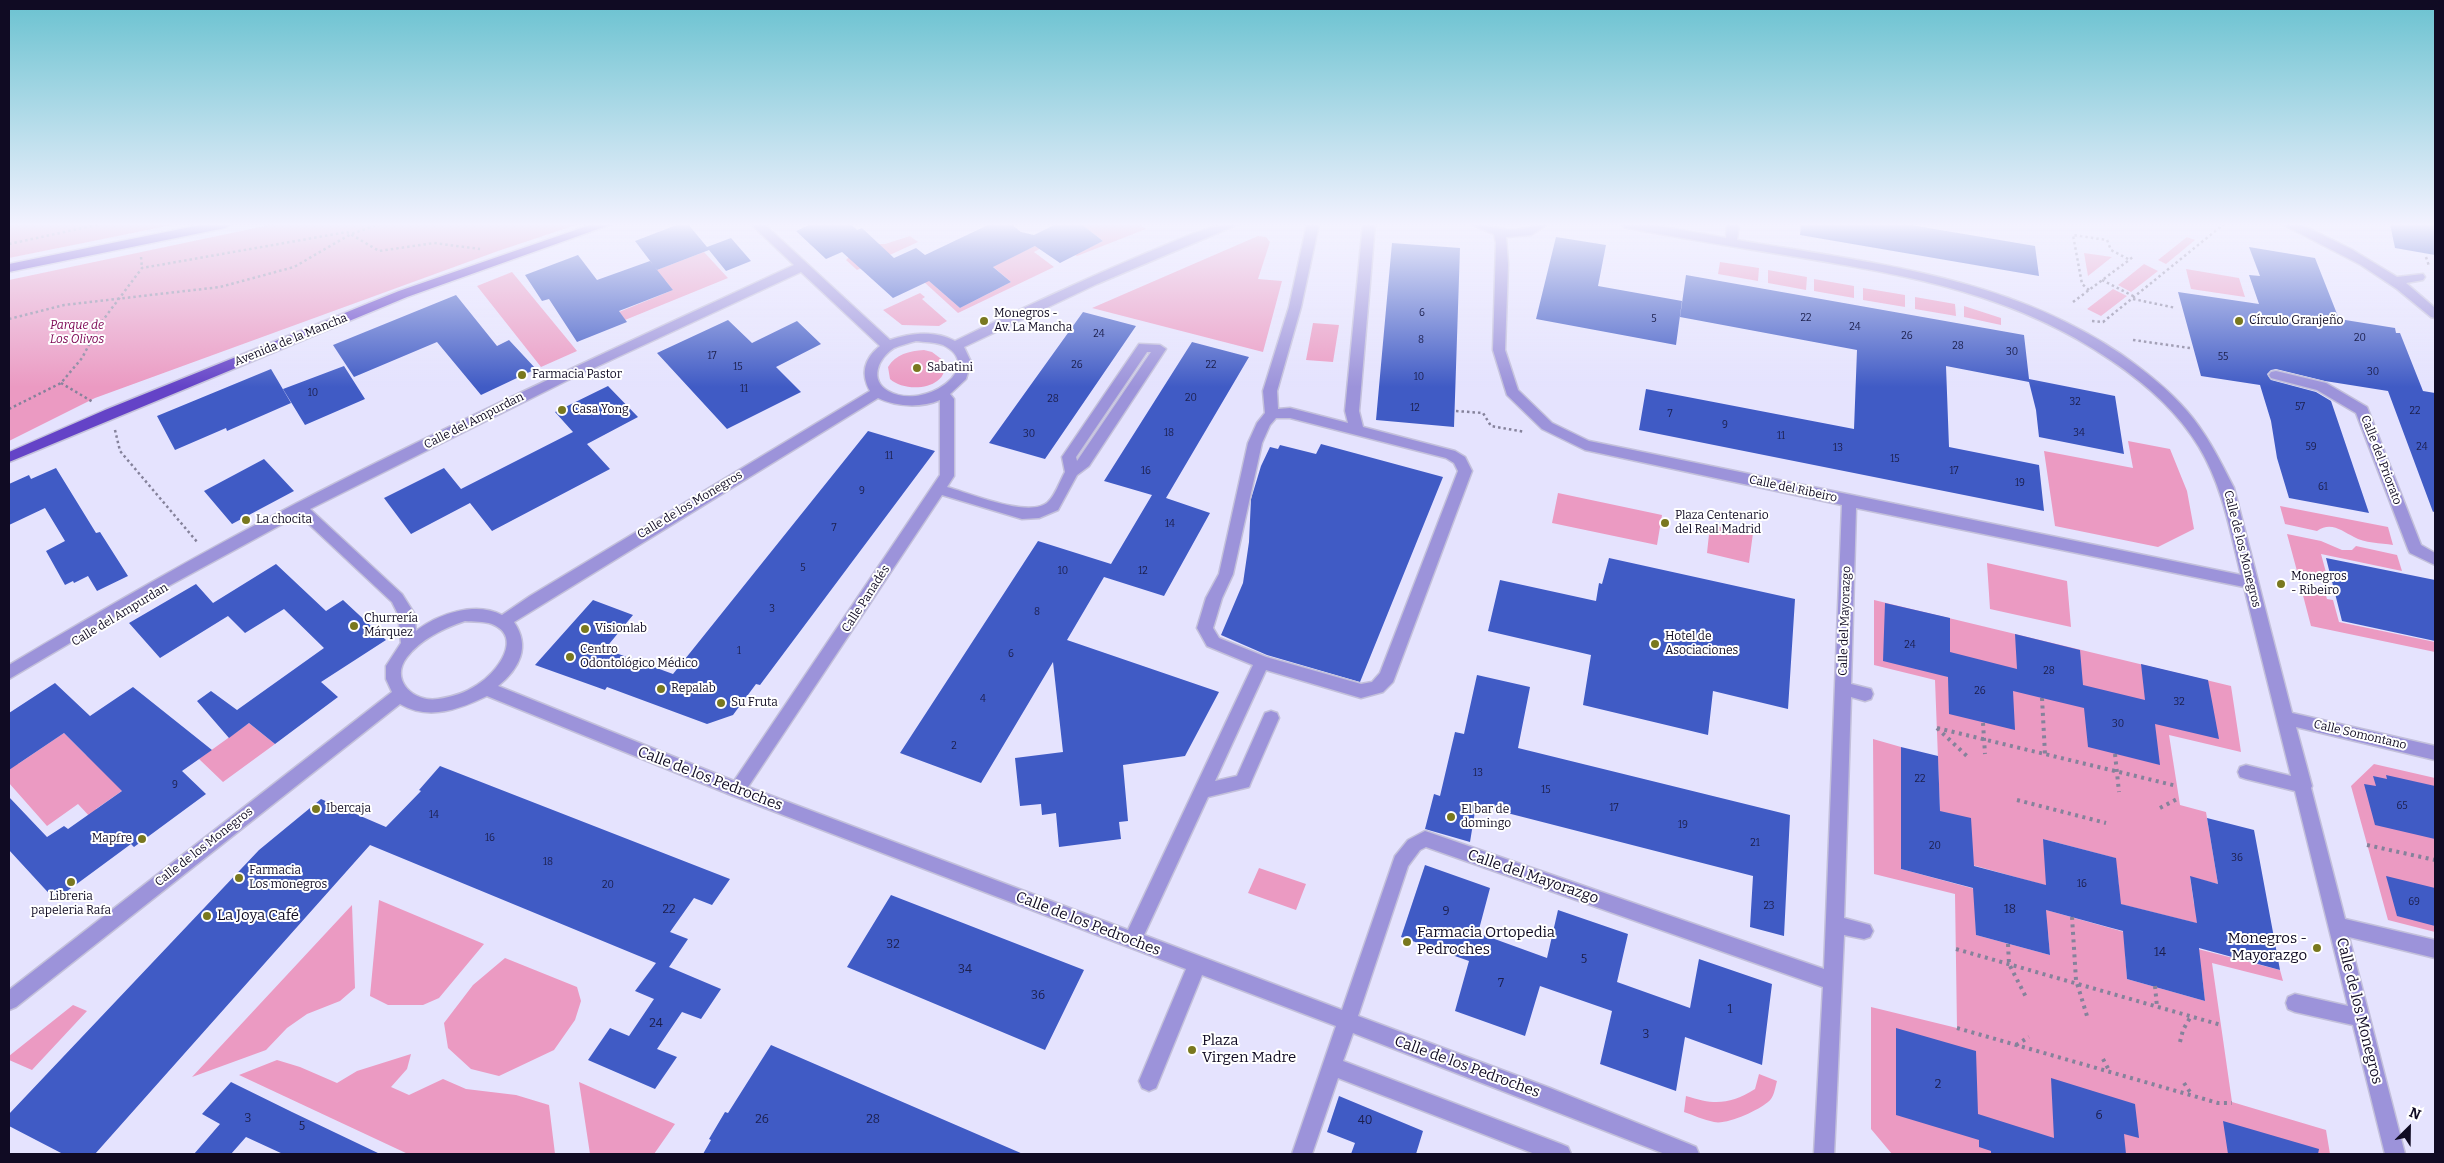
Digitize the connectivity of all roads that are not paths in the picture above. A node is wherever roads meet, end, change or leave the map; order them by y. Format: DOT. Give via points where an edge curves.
graph roads {
  1 [pos="449,278"];
  2 [pos="776,278"];
  3 [pos="816,278"];
  4 [pos="1098,278"];
  5 [pos="1301,278"];
  6 [pos="1363,278"];
  7 [pos="1502,278"];
  8 [pos="1932,278"];
  9 [pos="2392,278"];
  10 [pos="2412,278"];
  11 [pos="2397,281"];
  12 [pos="2435,314"];
  13 [pos="888,346"];
  14 [pos="956,346"];
  15 [pos="2276,375"];
  16 [pos="878,392"];
  17 [pos="942,394"];
  18 [pos="1272,414"];
  19 [pos="1357,430"];
  20 [pos="9,457"];
  21 [pos="1072,472"];
  22 [pos="938,489"];
  23 [pos="1848,501"];
  24 [pos="300,508"];
  25 [pos="284,517"];
  26 [pos="2435,559"];
  27 [pos="2250,582"];
  28 [pos="503,622"];
  29 [pos="409,643"];
  30 [pos="1262,662"];
  31 [pos="9,673"];
  32 [pos="9,684"];
  33 [pos="1843,688"];
  34 [pos="488,689"];
  35 [pos="401,694"];
  36 [pos="1865,694"];
  37 [pos="1271,718"];
  38 [pos="2285,718"];
  39 [pos="2435,753"];
  40 [pos="2246,772"];
  41 [pos="2304,786"];
  42 [pos="737,790"];
  43 [pos="1203,791"];
  44 [pos="1836,924"];
  45 [pos="2338,926"];
  46 [pos="1864,931"];
  47 [pos="1132,941"];
  48 [pos="2435,949"];
  49 [pos="1197,966"];
  50 [pos="1832,981"];
  51 [pos="9,1001"];
  52 [pos="2296,1003"];
  53 [pos="2361,1018"];
  54 [pos="1345,1022"];
  55 [pos="1332,1066"];
  56 [pos="1149,1081"];
  57 [pos="1302,1154"];
  58 [pos="1561,1154"];
  59 [pos="1689,1154"];
  60 [pos="1824,1154"];
  61 [pos="2395,1154"];
  1 -- 20 [label="main road, Avenida de la Mancha" via="110,412"];
  2 -- 24 [label="street, Calle del Ampurdan" via="561,378"];
  3 -- 13 [label="street"];
  4 -- 14 [label="street"];
  5 -- 18 [label="street" via="1270,391"];
  6 -- 19 [label="street" via="1352,412"];
  7 -- 23 [label="street, Calle del Ribeiro" via="1499,350 1512,392 1547,426 1585,445"];
  8 -- 27 [label="street, Calle de los Monegros" via="1976,288 2021,304 2079,332 2147,380 2196,430 2208,449 2227,488"];
  9 -- 11 [label="street"];
  10 -- 11 [label="street"];
  11 -- 12 [label="street"];
  13 -- 14 [label="street" via="923,337 944,340"];
  13 -- 16 [label="street" via="875,357 869,369 870,381"];
  14 -- 17 [label="street" via="964,354 963,376"];
  15 -- 26 [label="street, Calle del Priorato" via="2324,386 2362,410 2415,549"];
  16 -- 17 [label="street" via="891,399 908,401 926,400"];
  16 -- 28 [label="street, Calle de los Monegros"];
  17 -- 22 [label="street, Calle Panadés" via="948,399 947,476"];
  18 -- 19 [label="street" via="1290,413"];
  18 -- 30 [label="street" via="1255,443 1226,574 1205,628 1213,642"];
  19 -- 30 [label="street" via="1450,454 1460,460 1465,471 1387,676 1377,687 1361,691"];
  21 -- 21 [label="street" via="1069,458 1144,347 1160,349 1084,464"];
  21 -- 22 [label="street" via="1052,506 1039,513 1022,514"];
  22 -- 42 [label="street, Calle Panadés"];
  23 -- 27 [label="street, Calle del Ribeiro"];
  23 -- 33 [label="street, Calle del Mayorazgo"];
  24 -- 25 [label="street, Calle del Ampurdan"];
  24 -- 29 [label="street" via="397,598 406,613"];
  25 -- 31 [label="street, Calle del Ampurdan" via="136,597"];
  25 -- 32 [label="street, Calle del Ampurdan"];
  27 -- 38 [label="street, Calle de los Monegros"];
  28 -- 29 [label="street" via="479,615 457,617 434,625"];
  28 -- 34 [label="street" via="513,632 516,645 513,660"];
  29 -- 35 [label="street" via="396,665 396,686"];
  30 -- 43 [label="street"];
  33 -- 36 [label="street"];
  33 -- 44 [label="street, Calle del Mayorazgo"];
  34 -- 35 [label="street" via="450,705 413,703"];
  34 -- 42 [label="street, Calle de los Pedroches"];
  35 -- 51 [label="street, Calle de los Monegros"];
  37 -- 43 [label="street" via="1243,782"];
  38 -- 39 [label="street, Calle Somontano"];
  38 -- 41 [label="street, Calle de los Monegros"];
  40 -- 41 [label="street"];
  41 -- 45 [label="street, Calle de los Monegros"];
  42 -- 47 [label="street, Calle de los Pedroches"];
  43 -- 47 [label="street"];
  44 -- 46 [label="street"];
  44 -- 50 [label="street, Calle del Mayorazgo"];
  45 -- 48 [label="street, Calle de los Monegros"];
  45 -- 53 [label="street, Calle de los Monegros"];
  47 -- 49 [label="street, Calle de los Pedroches"];
  49 -- 54 [label="street, Calle de los Pedroches"];
  49 -- 56 [label="street"];
  50 -- 54 [label="street, Calle del Mayorazgo" via="1425,839 1410,841"];
  50 -- 60 [label="street, Calle del Mayorazgo"];
  52 -- 53 [label="street"];
  53 -- 61 [label="street, Calle de los Monegros"];
  54 -- 55 [label="street, Calle del Mayorazgo"];
  54 -- 59 [label="street, Calle de los Pedroches"];
  55 -- 57 [label="street, Calle del Mayorazgo"];
  55 -- 58 [label="street"];
}
